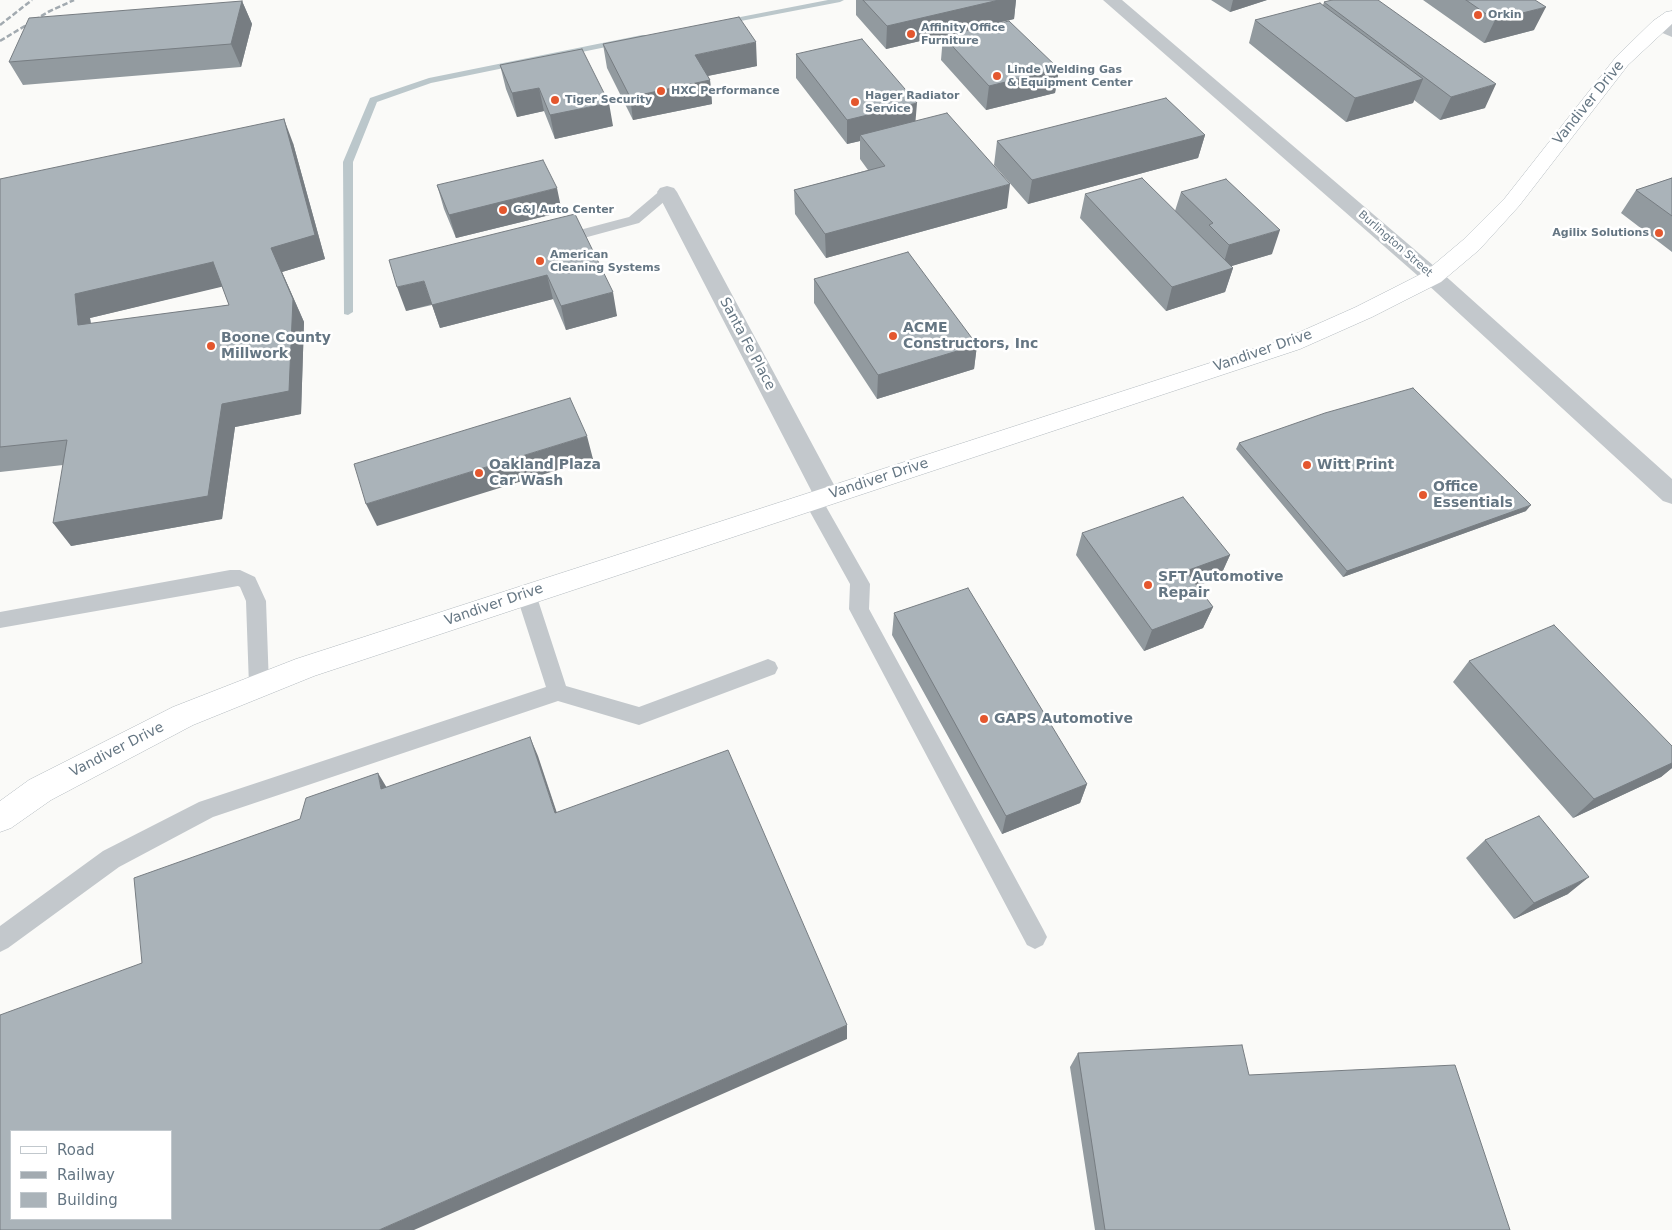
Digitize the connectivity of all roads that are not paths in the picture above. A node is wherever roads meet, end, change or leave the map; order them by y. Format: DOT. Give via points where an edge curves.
graph roads {
  1 [pos="1112,0"];
  2 [pos="1668,24"];
  3 [pos="667,192"];
  4 [pos="544,244"];
  5 [pos="1433,276"];
  6 [pos="1672,494"];
  7 [pos="820,498"];
  8 [pos="526,594"];
  9 [pos="0,620"];
  10 [pos="768,668"];
  11 [pos="259,686"];
  12 [pos="558,692"];
  13 [pos="0,818"];
  14 [pos="1035,937"];
  15 [pos="0,940"];
  1 -- 5 [label="street, Burlington Street"];
  2 -- 5 [label="main road, Vandiver Drive" via="1622,61 1512,202 1471,244"];
  3 -- 4 [label="lane" via="634,220"];
  3 -- 7 [label="street, Santa Fe Place"];
  5 -- 6 [label="street, Burlington Street"];
  5 -- 7 [label="main road, Vandiver Drive" via="1292,344"];
  7 -- 8 [label="main road, Vandiver Drive"];
  7 -- 14 [label="lane" via="860,584 859,609"];
  8 -- 11 [label="main road, Vandiver Drive"];
  8 -- 12 [label="lane"];
  9 -- 11 [label="lane" via="240,578 248,582 256,601"];
  10 -- 12 [label="lane" via="639,716"];
  11 -- 13 [label="main road, Vandiver Drive" via="183,716 40,790"];
  12 -- 15 [label="lane" via="207,808 111,859"];
}
